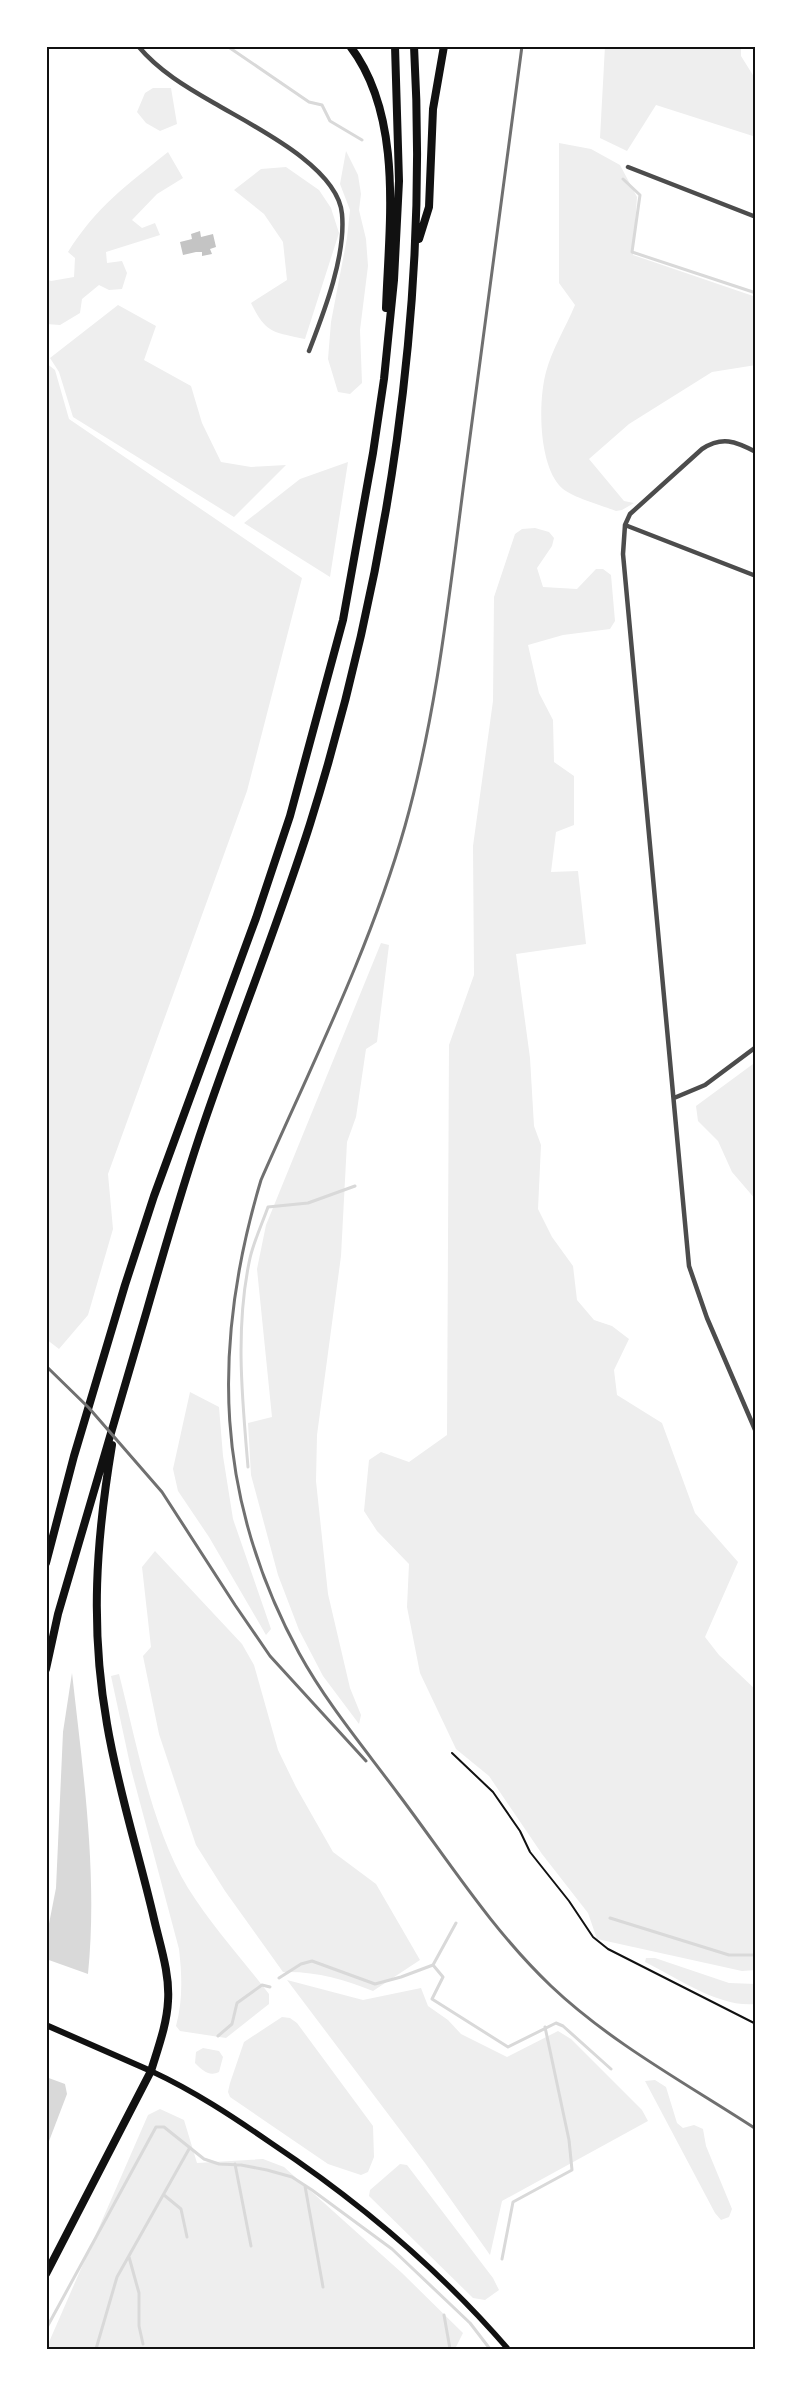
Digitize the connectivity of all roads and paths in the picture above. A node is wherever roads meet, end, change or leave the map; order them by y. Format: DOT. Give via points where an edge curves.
graph roads {
  1 [pos="138,46"];
  2 [pos="350,46"];
  3 [pos="395,46"];
  4 [pos="414,46"];
  5 [pos="444,46"];
  6 [pos="628,167"];
  7 [pos="756,217"];
  8 [pos="416,253"];
  9 [pos="309,351"];
  10 [pos="384,379"];
  11 [pos="756,452"];
  12 [pos="626,525"];
  13 [pos="756,576"];
  14 [pos="756,1047"];
  15 [pos="674,1098"];
  16 [pos="116,1413"];
  17 [pos="756,1432"];
  18 [pos="46,1563"];
  19 [pos="46,1669"];
  20 [pos="452,1753"];
  21 [pos="756,2024"];
  22 [pos="46,2025"];
  23 [pos="151,2071"];
  24 [pos="46,2274"];
  25 [pos="508,2349"];
  1 -- 9 [label="street" via="158,68 176,81 286,145 324,178 335,195 342,213 338,258"];
  2 -- 10 [label="highway" via="371,79 381,108 387,144 389,213"];
  3 -- 10 [label="highway" via="399,181"];
  4 -- 8 [label="highway" via="419,200"];
  5 -- 8 [label="highway" via="433,110 429,206"];
  6 -- 7 [label="street"];
  8 -- 16 [label="highway" via="411,334 398,426 362,625 339,719 311,822 203,1124"];
  10 -- 18 [label="highway" via="343,620 290,816 124,1285"];
  11 -- 12 [label="street" via="724,440 714,441 630,514"];
  12 -- 13 [label="street"];
  12 -- 15 [label="street" via="623,554 626,595"];
  14 -- 15 [label="street" via="705,1085"];
  15 -- 17 [label="street" via="689,1266 707,1318"];
  16 -- 19 [label="highway" via="58,1614"];
  16 -- 23 [label="highway" via="102,1506 95,1590 106,1722 166,1973 168,2001"];
  20 -- 21 [label="path" via="494,1792 520,1830 530,1852 593,1937 608,1949"];
  22 -- 23 [label="main road"];
  23 -- 24 [label="highway"];
  23 -- 25 [label="main road" via="217,2106 325,2180 456,2293"];
}
